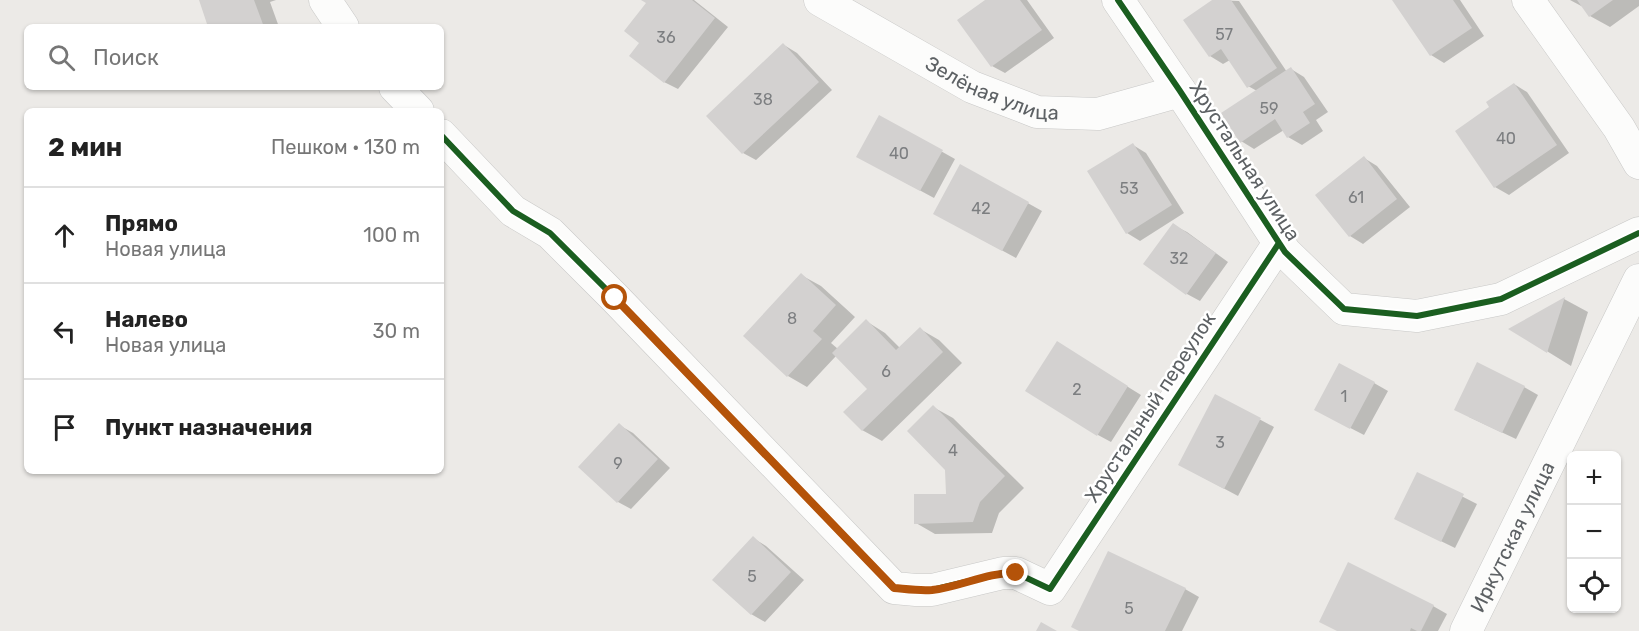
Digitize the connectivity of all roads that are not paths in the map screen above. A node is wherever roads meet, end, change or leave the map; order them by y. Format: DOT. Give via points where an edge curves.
graph roads {
  1 [pos="325,0"];
  2 [pos="820,0"];
  3 [pos="1118,0"];
  4 [pos="1528,0"];
  5 [pos="341,24"];
  6 [pos="397,90"];
  7 [pos="1180,91"];
  8 [pos="415,108"];
  9 [pos="444,138"];
  10 [pos="1639,163"];
  11 [pos="1639,233"];
  12 [pos="1278,243"];
  13 [pos="1639,280"];
  14 [pos="1466,631"];
  1 -- 5 [label="street"];
  2 -- 7 [label="street, Зелёная улица" via="972,87 1037,112 1098,114"];
  3 -- 7 [label="street, Хрустальная улица"];
  4 -- 10 [label="street" via="1619,128"];
  6 -- 8 [label="street"];
  7 -- 12 [label="street, Хрустальная улица"];
  9 -- 12 [label="street, Хрустальный переулок" via="513,211 550,233 591,273 894,588 932,590 1016,573 1050,590"];
  11 -- 12 [label="street, Хрустальная улица" via="1501,298 1417,316 1344,309"];
  13 -- 14 [label="street, Иркутская улица"];
}
